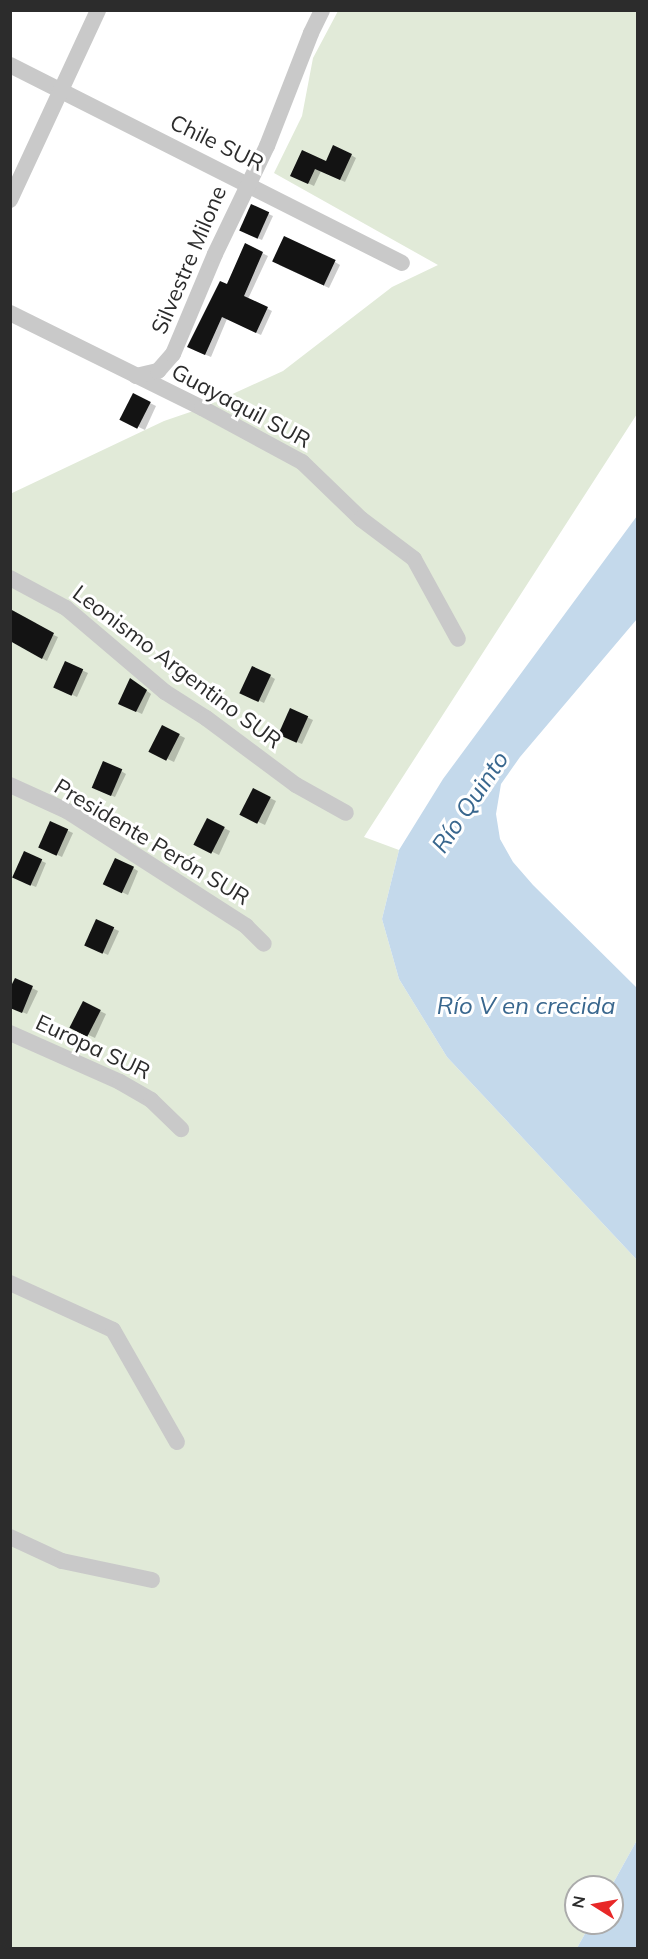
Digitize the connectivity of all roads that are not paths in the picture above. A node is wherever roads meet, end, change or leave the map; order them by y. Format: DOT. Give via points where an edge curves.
graph roads {
  1 [pos="98,10"];
  2 [pos="322,10"];
  3 [pos="10,65"];
  4 [pos="61,89"];
  5 [pos="247,183"];
  6 [pos="10,200"];
  7 [pos="402,263"];
  8 [pos="10,313"];
  9 [pos="136,376"];
  10 [pos="10,578"];
  11 [pos="458,639"];
  12 [pos="10,785"];
  13 [pos="346,813"];
  14 [pos="264,944"];
  15 [pos="10,1033"];
  16 [pos="181,1129"];
  17 [pos="10,1283"];
  18 [pos="177,1442"];
  19 [pos="10,1538"];
  20 [pos="152,1580"];
  1 -- 4 [label="street"];
  2 -- 5 [label="street, Silvestre Milone" via="267,146"];
  3 -- 4 [label="street, Chile SUR"];
  4 -- 5 [label="street, Chile SUR"];
  4 -- 6 [label="street"];
  5 -- 7 [label="street, Chile SUR"];
  5 -- 9 [label="street, Silvestre Milone" via="173,354 158,371"];
  8 -- 9 [label="street, Guayaquil SUR"];
  9 -- 11 [label="street, Guayaquil SUR" via="302,462 361,519 414,559"];
  10 -- 13 [label="street, Leonismo Argentino SUR" via="66,608 165,692 207,718 296,785"];
  12 -- 14 [label="street, Presidente Perón SUR" via="67,811 246,926"];
  15 -- 16 [label="street, Europa SUR" via="120,1082 151,1100"];
  17 -- 18 [label="street" via="113,1330"];
  19 -- 20 [label="street" via="62,1561"];
}
